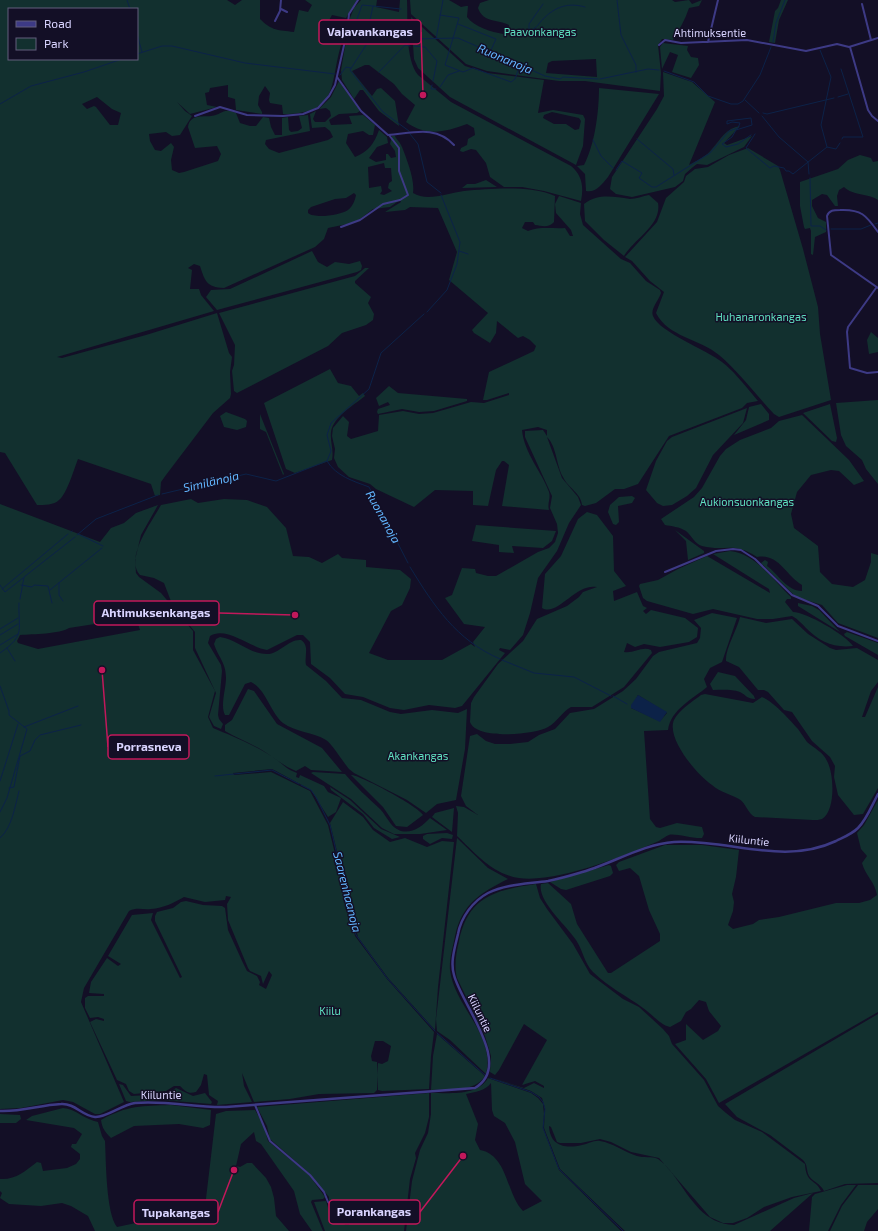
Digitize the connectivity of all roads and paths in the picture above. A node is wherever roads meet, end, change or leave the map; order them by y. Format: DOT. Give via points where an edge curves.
graph roads {
  1 [pos="281,0"];
  2 [pos="358,0"];
  3 [pos="718,0"];
  4 [pos="862,4"];
  5 [pos="281,9"];
  6 [pos="287,12"];
  7 [pos="275,21"];
  8 [pos="878,38"];
  9 [pos="871,40"];
  10 [pos="708,42"];
  11 [pos="659,45"];
  12 [pos="849,47"];
  13 [pos="337,78"];
  14 [pos="195,116"];
  15 [pos="878,121"];
  16 [pos="388,135"];
  17 [pos="454,145"];
  18 [pos="341,227"];
  19 [pos="878,232"];
  20 [pos="877,288"];
  21 [pos="878,372"];
  22 [pos="665,572"];
  23 [pos="878,641"];
  24 [pos="878,794"];
  25 [pos="255,1105"];
  26 [pos="0,1111"];
  27 [pos="336,1209"];
  1 -- 5 [label="street"];
  2 -- 13 [label="street" via="349,14"];
  3 -- 10 [label="street"];
  4 -- 9 [label="street"];
  5 -- 6 [label="street"];
  5 -- 7 [label="street"];
  8 -- 9 [label="street, Ahtimuksentie"];
  9 -- 12 [label="street, Ahtimuksentie"];
  10 -- 11 [label="street, Ahtimuksentie" via="681,43 665,40"];
  10 -- 12 [label="street, Ahtimuksentie" via="747,40 806,51 837,44"];
  12 -- 15 [label="street" via="868,110"];
  13 -- 14 [label="street" via="326,100 307,114 252,115 224,107"];
  13 -- 16 [label="street" via="361,111"];
  16 -- 17 [label="street" via="438,133"];
  16 -- 18 [label="street" via="399,148 399,171 408,189 408,195 383,204 360,220"];
  19 -- 20 [label="street" via="866,217 855,210 834,210 828,213 831,255"];
  20 -- 21 [label="street" via="848,327 850,368 867,373"];
  22 -- 23 [label="street" via="716,551 740,550 755,559 792,595 818,606 838,626"];
  24 -- 25 [label="street, Kiiluntie" via="863,822 855,831 812,850 791,853 703,843 662,843 581,872 553,880 505,887 486,894 463,918 453,962 456,981 487,1049 489,1068 483,1082 468,1090"];
  25 -- 26 [label="street, Kiiluntie" via="210,1108 168,1102 136,1103 121,1106 103,1116 95,1117 65,1104 15,1112"];
  25 -- 27 [label="street" via="270,1141 310,1175 324,1192 328,1202"];
}
